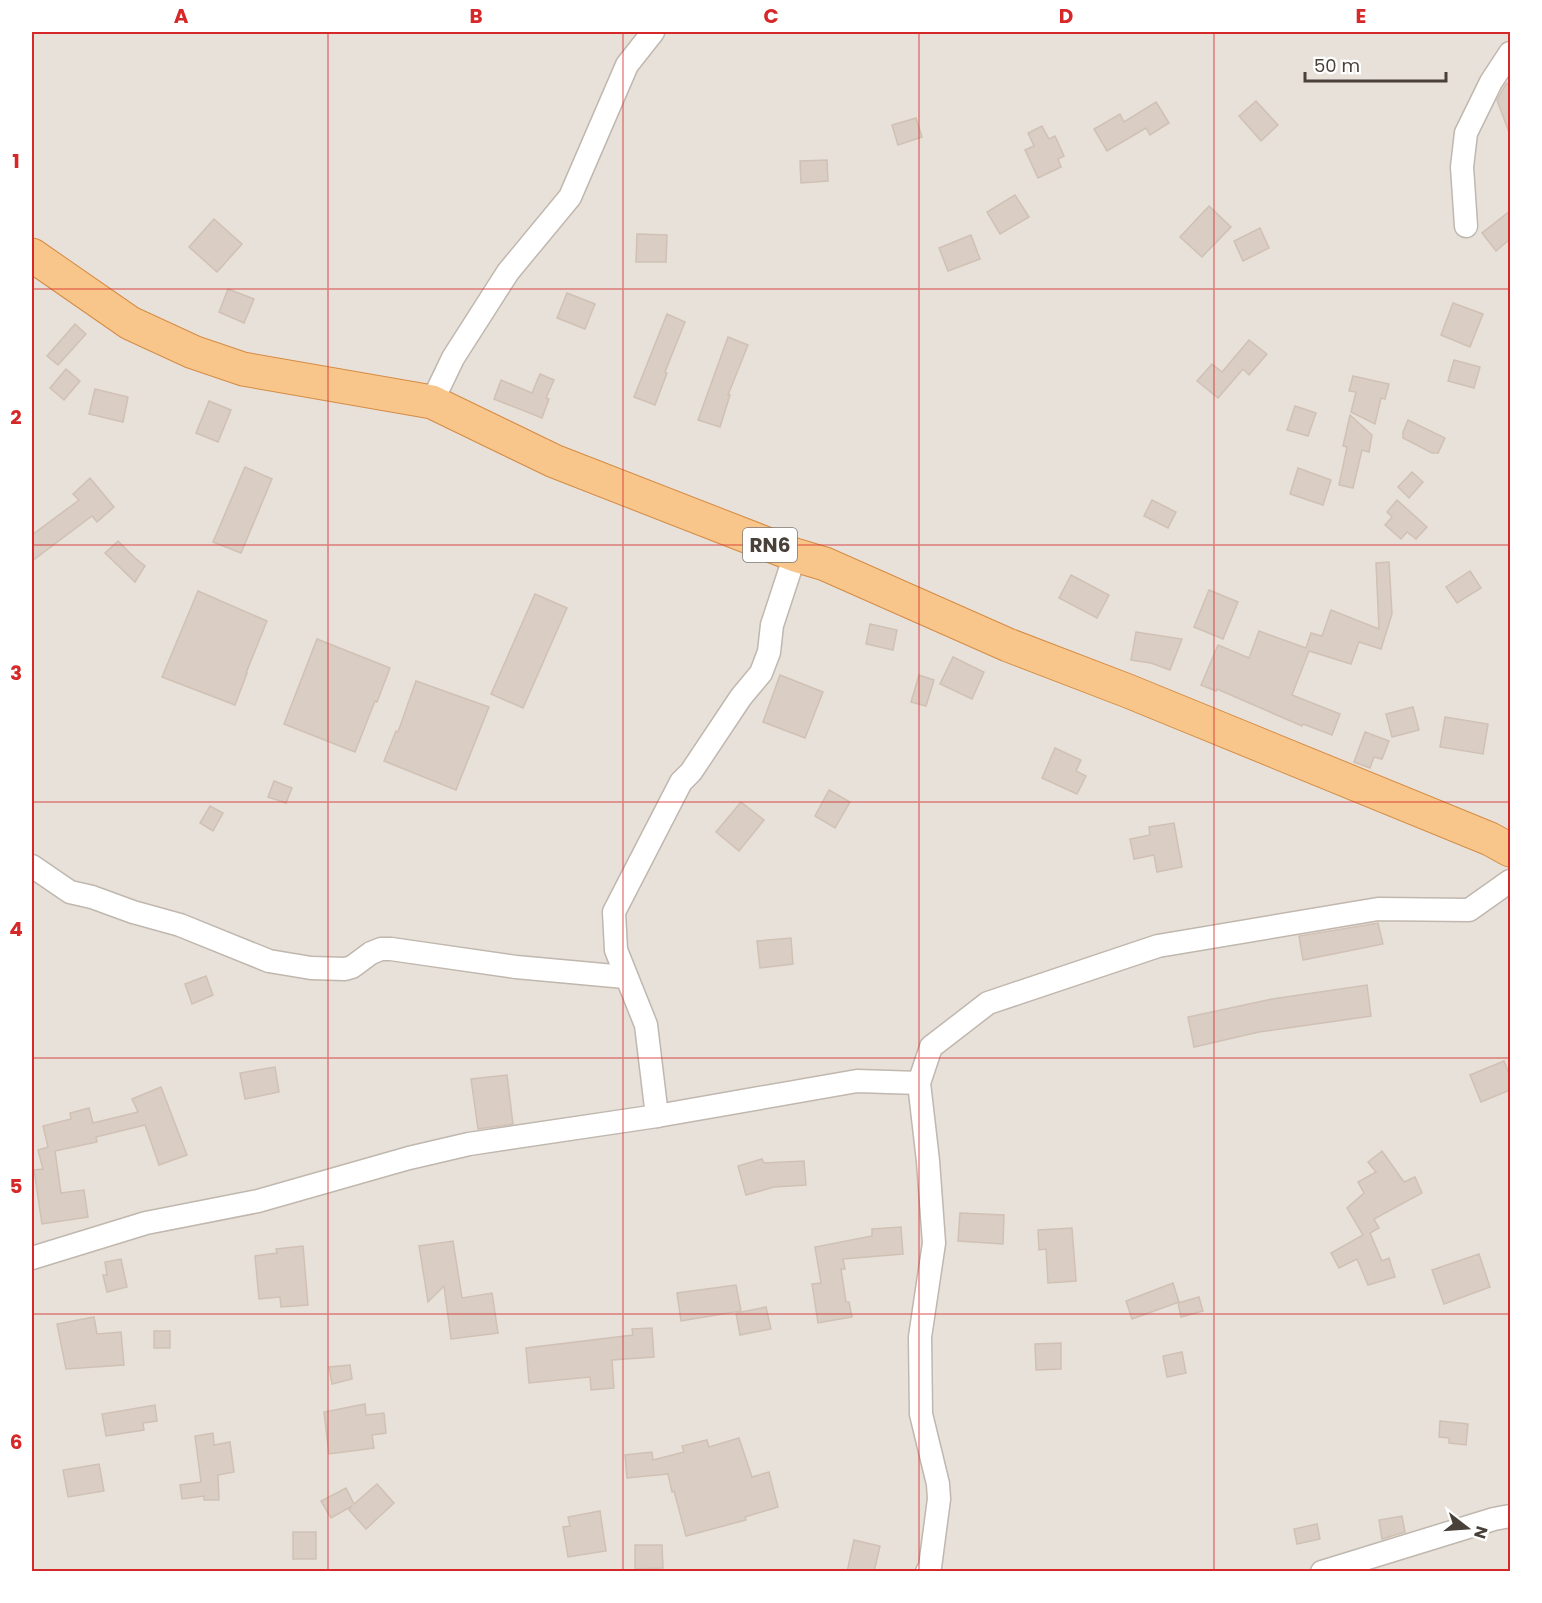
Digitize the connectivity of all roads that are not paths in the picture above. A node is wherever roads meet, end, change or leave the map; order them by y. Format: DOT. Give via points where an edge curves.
graph roads {
  1 [pos="653,32"];
  2 [pos="1510,53"];
  3 [pos="1466,226"];
  4 [pos="32,255"];
  5 [pos="432,402"];
  6 [pos="795,555"];
  7 [pos="1510,850"];
  8 [pos="32,866"];
  9 [pos="1510,881"];
  10 [pos="626,977"];
  11 [pos="920,1083"];
  12 [pos="657,1116"];
  13 [pos="32,1258"];
  14 [pos="1510,1516"];
  15 [pos="927,1572"];
  16 [pos="1322,1572"];
  1 -- 5 [label="street" via="627,65 570,197 508,272 453,358"];
  2 -- 3 [label="street" via="1466,133 1462,167"];
  4 -- 5 [label="highway, RN6" via="130,323 193,352 243,369"];
  5 -- 6 [label="highway, RN6" via="554,461"];
  6 -- 7 [label="highway, RN6" via="825,564 1008,645"];
  6 -- 10 [label="street" via="761,673 681,782 614,912 616,950"];
  8 -- 10 [label="street" via="70,892 180,925 269,961 345,969 371,953 391,949 516,967"];
  9 -- 11 [label="street" via="1469,910 1377,909 1158,946 988,1003 931,1047"];
  10 -- 12 [label="street" via="646,1025"];
  11 -- 12 [label="street" via="857,1081"];
  11 -- 15 [label="street" via="934,1242 920,1337 921,1414 939,1499"];
  12 -- 13 [label="street" via="469,1144 258,1201 146,1223"];
  14 -- 16 [label="street"];
}
